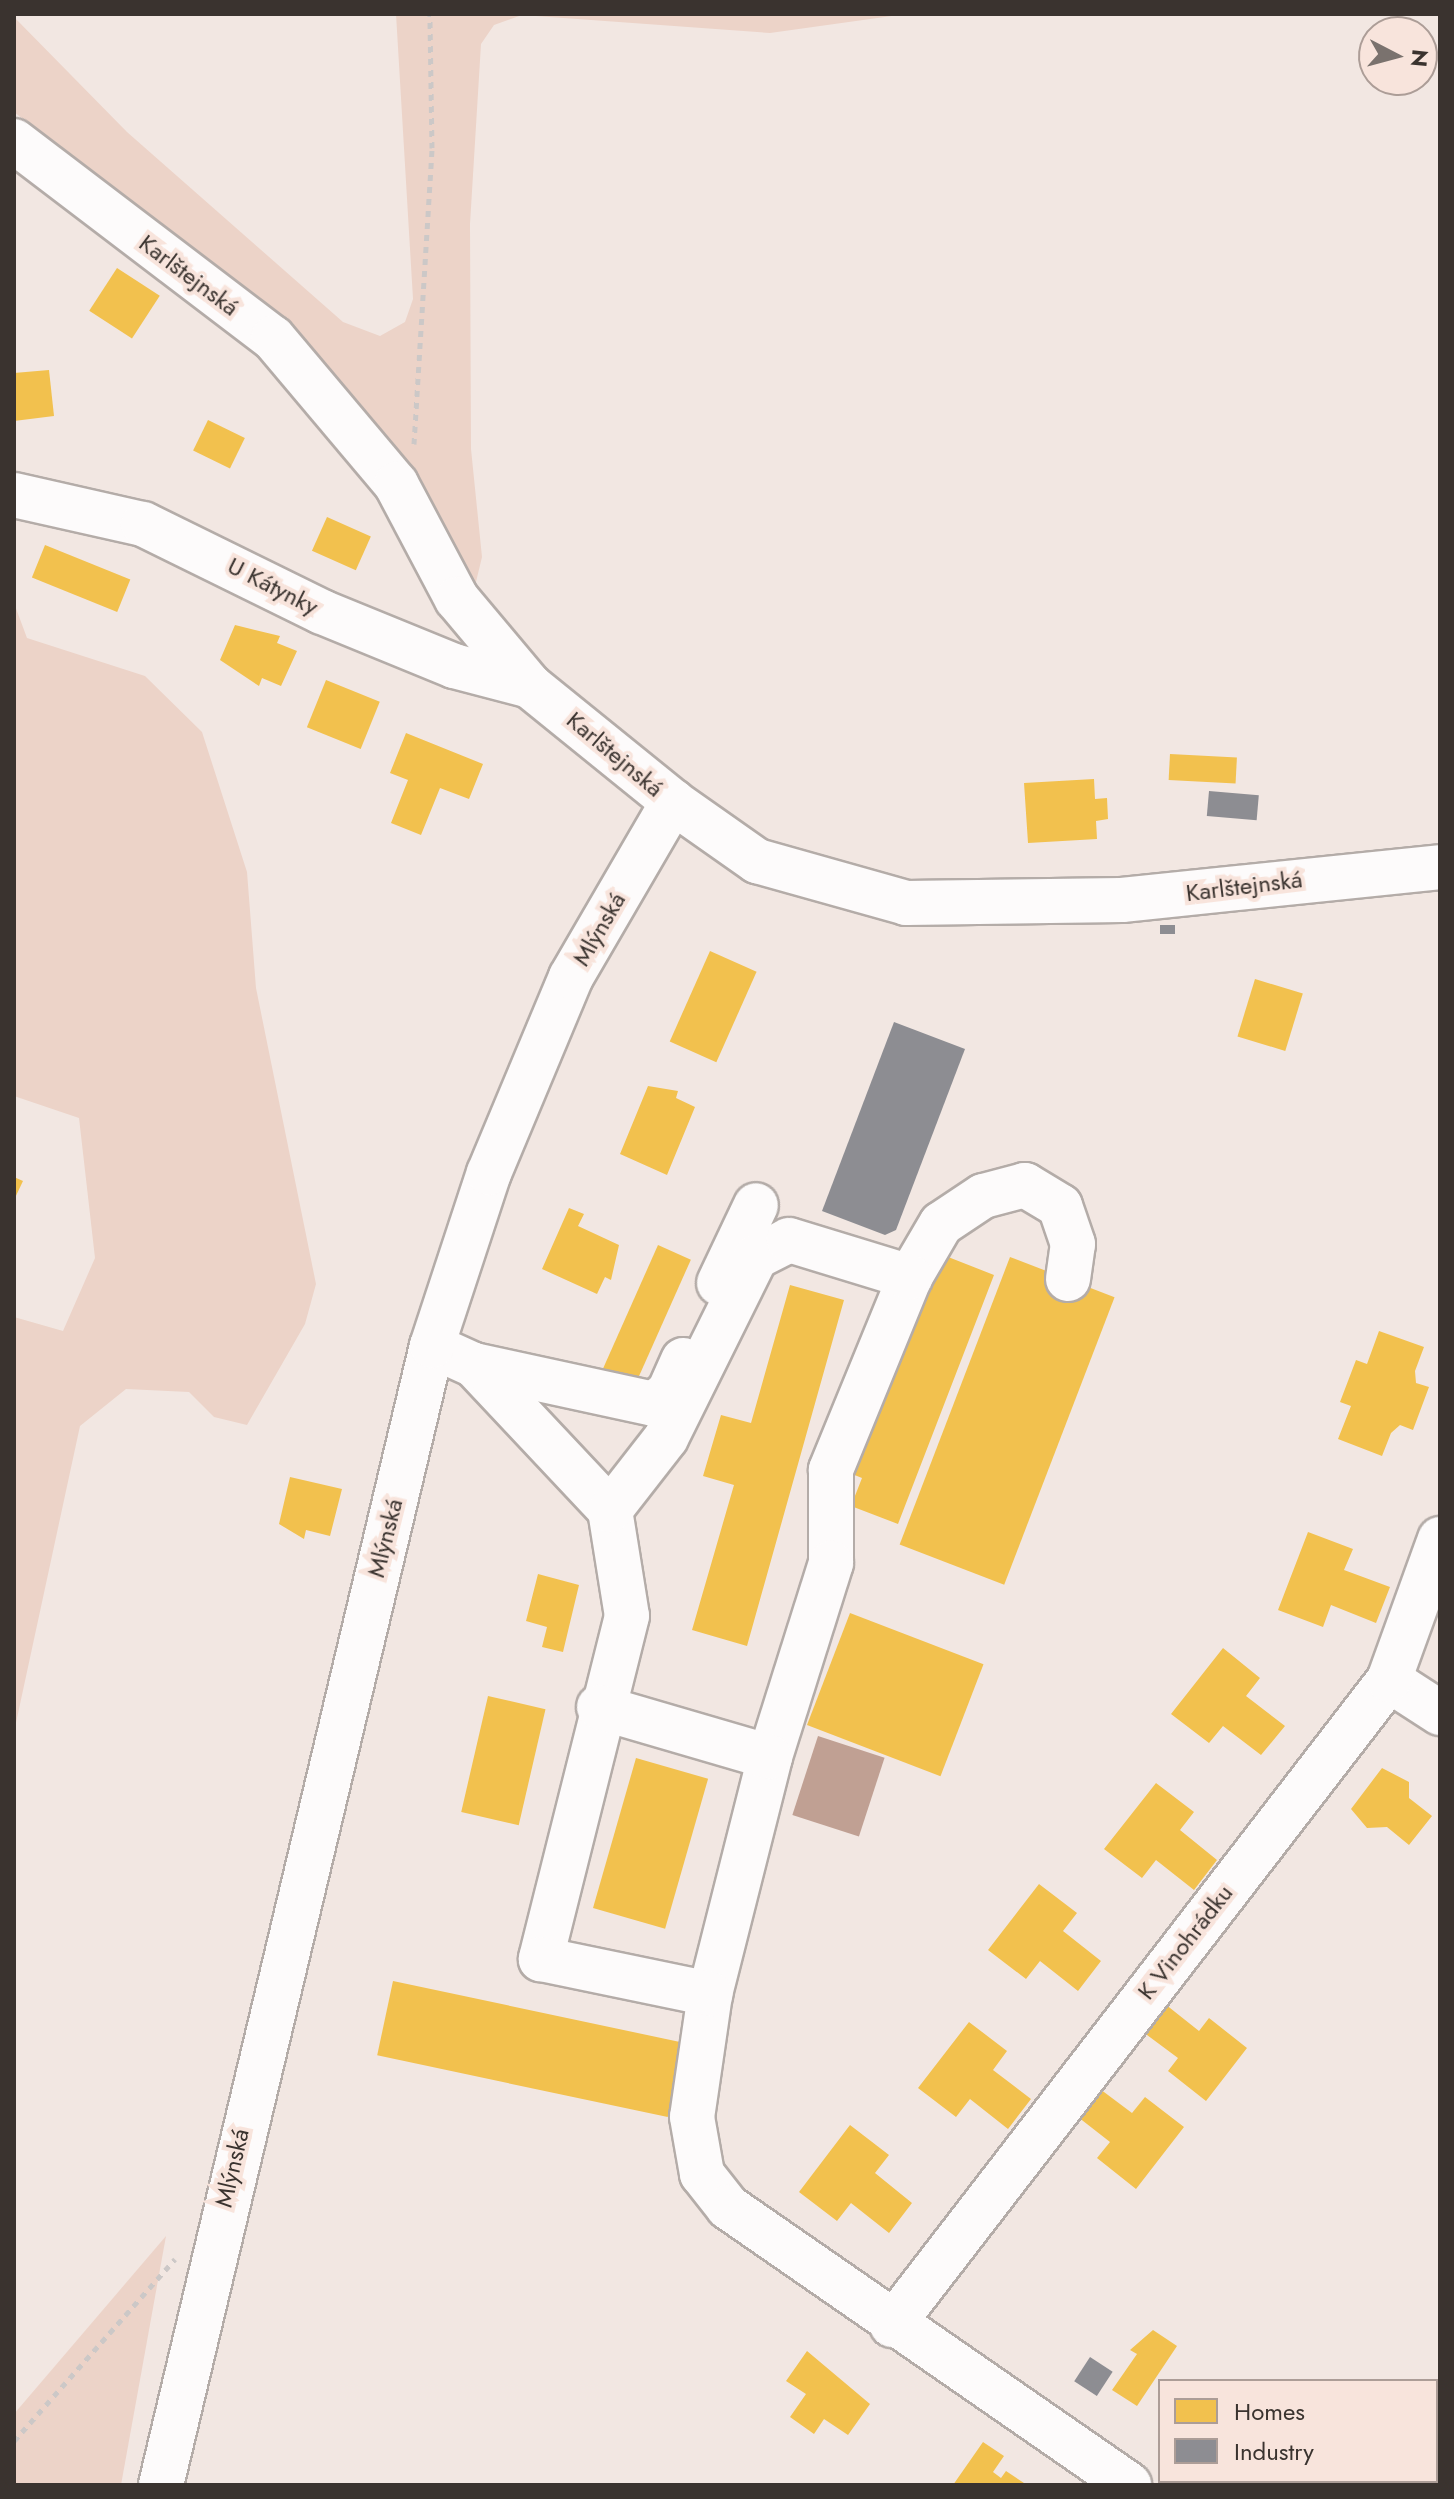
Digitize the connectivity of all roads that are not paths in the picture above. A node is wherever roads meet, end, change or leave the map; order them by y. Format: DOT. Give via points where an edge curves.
graph roads {
  1 [pos="14,141"];
  2 [pos="14,495"];
  3 [pos="530,686"];
  4 [pos="673,802"];
  5 [pos="1440,867"];
  6 [pos="756,1205"];
  7 [pos="910,1277"];
  8 [pos="1068,1279"];
  9 [pos="432,1346"];
  10 [pos="474,1365"];
  11 [pos="610,1510"];
  12 [pos="1440,1539"];
  13 [pos="1389,1680"];
  14 [pos="599,1707"];
  15 [pos="1440,1713"];
  16 [pos="770,1757"];
  17 [pos="710,1994"];
  18 [pos="892,2325"];
  19 [pos="161,2485"];
  20 [pos="1129,2485"];
  1 -- 3 [label="street, Karlštejnská" via="273,338 396,484 457,599"];
  2 -- 3 [label="street, U Kátynky" via="143,524 322,612 454,666"];
  3 -- 4 [label="street, Karlštejnská"];
  4 -- 5 [label="street, Karlštejnská" via="757,861 906,903 1122,900"];
  4 -- 9 [label="street, Mlýnská" via="571,977 489,1173"];
  6 -- 10 [label="street" via="669,1392 654,1404"];
  7 -- 8 [label="street" via="941,1224 983,1196 1025,1185 1060,1206 1073,1244"];
  7 -- 11 [label="street" via="789,1240 756,1257 666,1438"];
  7 -- 16 [label="street" via="831,1470 831,1563"];
  9 -- 10 [label="street"];
  9 -- 19 [label="street, Mlýnská"];
  10 -- 11 [label="street"];
  11 -- 14 [label="street" via="627,1616"];
  12 -- 13 [label="street, K Vinohrádku"];
  13 -- 15 [label="street"];
  13 -- 18 [label="street, K Vinohrádku"];
  14 -- 16 [label="street"];
  14 -- 17 [label="street" via="541,1959"];
  16 -- 17 [label="street"];
  17 -- 18 [label="street" via="692,2117 702,2174 728,2207"];
  18 -- 20 [label="street"];
}
